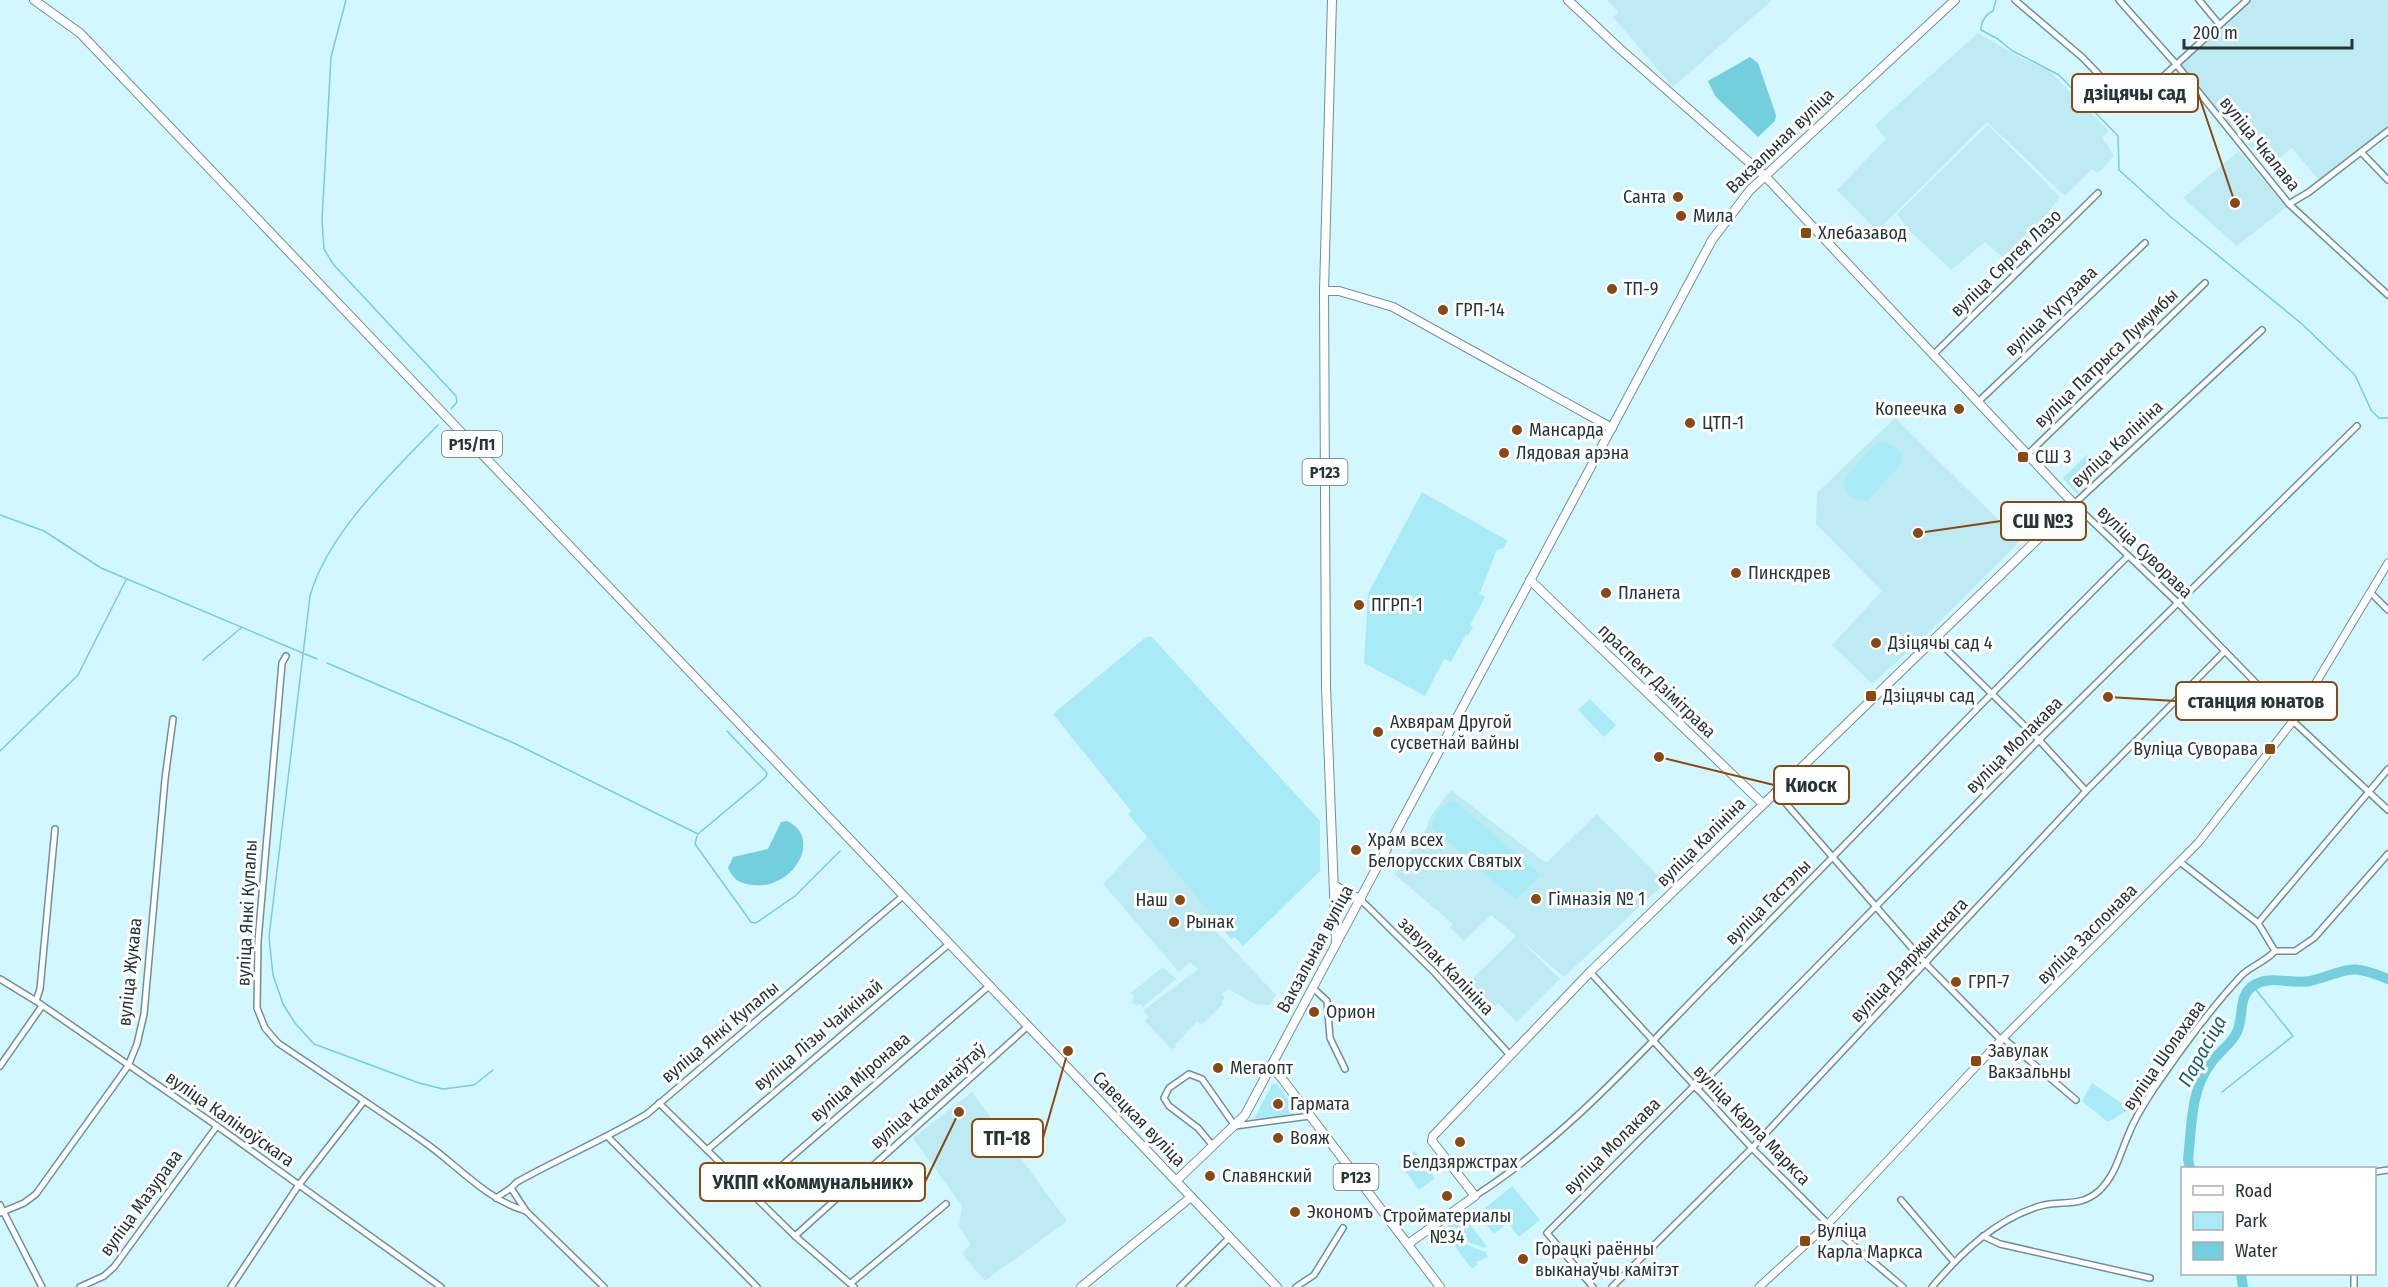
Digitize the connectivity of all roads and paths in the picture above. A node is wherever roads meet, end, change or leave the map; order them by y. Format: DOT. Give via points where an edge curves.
graph roads {
  1 [pos="34,0"];
  2 [pos="1332,0"];
  3 [pos="1569,0"];
  4 [pos="1955,0"];
  5 [pos="2015,0"];
  6 [pos="2119,0"];
  7 [pos="2199,0"];
  8 [pos="2247,0"];
  9 [pos="2219,24"];
  10 [pos="2176,64"];
  11 [pos="2388,131"];
  12 [pos="2361,152"];
  13 [pos="1766,177"];
  14 [pos="2388,180"];
  15 [pos="2098,193"];
  16 [pos="2289,204"];
  17 [pos="2145,243"];
  18 [pos="2205,283"];
  19 [pos="1324,291"];
  20 [pos="2388,295"];
  21 [pos="2262,330"];
  22 [pos="1934,354"];
  23 [pos="1978,402"];
  24 [pos="2357,426"];
  25 [pos="1612,428"];
  26 [pos="2028,454"];
  27 [pos="2074,504"];
  28 [pos="2128,556"];
  29 [pos="2388,564"];
  30 [pos="1530,580"];
  31 [pos="2371,593"];
  32 [pos="2179,604"];
  33 [pos="2388,610"];
  34 [pos="1935,638"];
  35 [pos="2225,651"];
  36 [pos="286,656"];
  37 [pos="1990,693"];
  38 [pos="173,718"];
  39 [pos="2293,721"];
  40 [pos="2039,740"];
  41 [pos="2388,769"];
  42 [pos="1775,791"];
  43 [pos="2086,791"];
  44 [pos="2370,792"];
  45 [pos="1762,803"];
  46 [pos="2388,810"];
  47 [pos="56,829"];
  48 [pos="2388,854"];
  49 [pos="1833,859"];
  50 [pos="2180,862"];
  51 [pos="1335,886"];
  52 [pos="903,896"];
  53 [pos="1361,900"];
  54 [pos="1877,906"];
  55 [pos="2258,923"];
  56 [pos="949,944"];
  57 [pos="1336,944"];
  58 [pos="2275,951"];
  59 [pos="1926,964"];
  60 [pos="1590,972"];
  61 [pos="0,980"];
  62 [pos="989,986"];
  63 [pos="1313,988"];
  64 [pos="36,1001"];
  65 [pos="42,1006"];
  66 [pos="1027,1027"];
  67 [pos="2002,1039"];
  68 [pos="1652,1041"];
  69 [pos="1509,1054"];
  70 [pos="0,1065"];
  71 [pos="128,1066"];
  72 [pos="1270,1067"];
  73 [pos="1345,1069"];
  74 [pos="1696,1088"];
  75 [pos="2076,1100"];
  76 [pos="364,1101"];
  77 [pos="659,1103"];
  78 [pos="1310,1116"];
  79 [pos="217,1125"];
  80 [pos="1235,1126"];
  81 [pos="608,1137"];
  82 [pos="1213,1146"];
  83 [pos="1752,1148"];
  84 [pos="707,1150"];
  85 [pos="1176,1181"];
  86 [pos="298,1186"];
  87 [pos="511,1188"];
  88 [pos="751,1192"];
  89 [pos="1475,1196"];
  90 [pos="1191,1197"];
  91 [pos="496,1198"];
  92 [pos="1901,1200"];
  93 [pos="946,1204"];
  94 [pos="1,1210"];
  95 [pos="526,1211"];
  96 [pos="1828,1224"];
  97 [pos="1343,1228"];
  98 [pos="795,1236"];
  99 [pos="1983,1236"];
  100 [pos="1230,1238"];
  101 [pos="1407,1244"];
  102 [pos="1954,1262"];
  103 [pos="2150,1278"];
  104 [pos="852,1285"];
  105 [pos="42,1287"];
  106 [pos="80,1287"];
  107 [pos="231,1287"];
  108 [pos="441,1287"];
  109 [pos="604,1287"];
  110 [pos="757,1287"];
  111 [pos="1081,1287"];
  112 [pos="1180,1287"];
  113 [pos="1277,1287"];
  114 [pos="1296,1287"];
  115 [pos="1440,1287"];
  116 [pos="1593,1287"];
  117 [pos="1612,1287"];
  118 [pos="1759,1287"];
  119 [pos="1903,1287"];
  120 [pos="1932,1287"];
  1 -- 52 [label="main road, Р15/П1" via="80,33"];
  2 -- 19 [label="main road, Р123"];
  3 -- 13 [label="main road"];
  4 -- 13 [label="main road, Вакзальная вуліца"];
  5 -- 10 [label="street" via="2083,58 2126,103 2134,103"];
  6 -- 10 [label="street, вуліца Чкалава"];
  7 -- 9 [label="street"];
  8 -- 9 [label="street"];
  9 -- 10 [label="street"];
  10 -- 16 [label="street, вуліца Чкалава"];
  11 -- 12 [label="street"];
  12 -- 14 [label="street"];
  12 -- 16 [label="street"];
  13 -- 22 [label="main road, вуліца Суворава"];
  13 -- 25 [label="main road, Вакзальная вуліца" via="1741,200 1712,240"];
  15 -- 22 [label="street, вуліца Сяргея Лазо"];
  16 -- 20 [label="street, вуліца Чкалава"];
  17 -- 23 [label="street, вуліца Кутузава"];
  18 -- 26 [label="street, вуліца Патрыса Лумумбы"];
  19 -- 25 [label="main road" via="1339,291 1392,307"];
  19 -- 51 [label="main road, Р123" via="1326,698"];
  21 -- 27 [label="street, вуліца Калініна"];
  22 -- 23 [label="main road, вуліца Суворава"];
  23 -- 26 [label="main road, вуліца Суворава"];
  24 -- 32 [label="street, вуліца Молакава"];
  25 -- 30 [label="main road, Вакзальная вуліца"];
  26 -- 27 [label="main road, вуліца Суворава"];
  27 -- 28 [label="street, вуліца Суворава"];
  27 -- 34 [label="main road, вуліца Калініна"];
  28 -- 32 [label="street, вуліца Суворава"];
  28 -- 37 [label="street, вуліца Гастэлы"];
  29 -- 31 [label="street, вуліца Заслонава"];
  30 -- 45 [label="main road, праспект Дзімітрава"];
  30 -- 53 [label="main road, Вакзальная вуліца"];
  31 -- 33 [label="street"];
  31 -- 39 [label="street, вуліца Заслонава"];
  32 -- 35 [label="street, вуліца Суворава"];
  32 -- 40 [label="street, вуліца Молакава"];
  34 -- 37 [label="street"];
  34 -- 42 [label="main road, вуліца Калініна"];
  35 -- 39 [label="street, вуліца Суворава"];
  35 -- 43 [label="street, вуліца Дзяржынскага"];
  36 -- 76 [label="street, вуліца Янкі Купалы" via="282,663 259,929 258,1008 265,1028 278,1043"];
  37 -- 40 [label="street"];
  37 -- 49 [label="street, вуліца Гастэлы"];
  38 -- 71 [label="street, вуліца Жукава" via="144,1014"];
  39 -- 44 [label="street, вуліца Суворава"];
  39 -- 50 [label="street, вуліца Заслонава"];
  40 -- 43 [label="street"];
  40 -- 54 [label="street, вуліца Молакава"];
  41 -- 44 [label="street"];
  42 -- 45 [label="main road, вуліца Калініна"];
  42 -- 49 [label="street"];
  43 -- 59 [label="street, вуліца Дзяржынскага"];
  44 -- 46 [label="street, вуліца Суворава"];
  44 -- 55 [label="street"];
  45 -- 60 [label="main road, вуліца Калініна"];
  47 -- 64 [label="street"];
  48 -- 58 [label="street" via="2314,938 2295,951"];
  49 -- 54 [label="street"];
  49 -- 68 [label="street, вуліца Гастэлы"];
  50 -- 55 [label="street"];
  50 -- 67 [label="street, вуліца Заслонава"];
  51 -- 53 [label="main road"];
  51 -- 57 [label="main road, Р123"];
  52 -- 56 [label="main road, Савецкая вуліца / Р15/П1"];
  52 -- 77 [label="street, вуліца Янкі Купалы"];
  53 -- 57 [label="main road, Вакзальная вуліца"];
  53 -- 69 [label="street, завулак Калініна"];
  54 -- 59 [label="street"];
  54 -- 74 [label="street, вуліца Молакава"];
  55 -- 58 [label="street"];
  56 -- 62 [label="main road, Савецкая вуліца / Р15/П1"];
  56 -- 84 [label="street, вуліца Лізы Чайкінай"];
  57 -- 63 [label="main road, Вакзальная вуліца / Р123"];
  58 -- 99 [label="street, вуліца Шолахава" via="2244,973 2193,1035 2142,1107 2112,1176 2099,1191 2075,1203 2041,1205"];
  59 -- 67 [label="street"];
  59 -- 83 [label="street, вуліца Дзяржынскага"];
  60 -- 68 [label="street, вуліца Карла Маркса"];
  60 -- 69 [label="main road, вуліца Калініна"];
  61 -- 64 [label="street, вуліца Каліноўскага"];
  62 -- 66 [label="main road, Савецкая вуліца / Р15/П1"];
  62 -- 88 [label="street, вуліца Міронава"];
  63 -- 72 [label="main road, Вакзальная вуліца / Р123"];
  63 -- 73 [label="street" via="1327,1001 1330,1038"];
  64 -- 65 [label="street, вуліца Каліноўскага"];
  65 -- 70 [label="street"];
  65 -- 71 [label="street, вуліца Каліноўскага"];
  66 -- 85 [label="main road, Савецкая вуліца / Р15/П1"];
  66 -- 98 [label="street, вуліца Касманаўтаў"];
  67 -- 75 [label="street"];
  67 -- 96 [label="street, вуліца Заслонава"];
  68 -- 74 [label="street, вуліца Карла Маркса"];
  68 -- 89 [label="street, вуліца Гастэлы" via="1537,1153"];
  69 -- 89 [label="main road, вуліца Калініна" via="1433,1136 1432,1141"];
  71 -- 79 [label="street, вуліца Каліноўскага"];
  71 -- 94 [label="street, вуліца Жукава" via="36,1194 24,1203"];
  72 -- 78 [label="main road, Р123"];
  72 -- 80 [label="main road, Вакзальная вуліца"];
  74 -- 83 [label="street, вуліца Карла Маркса"];
  74 -- 116 [label="street, вуліца Молакава" via="1547,1233"];
  76 -- 86 [label="street"];
  76 -- 91 [label="street, вуліца Янкі Купалы"];
  77 -- 81 [label="street, вуліца Янкі Купалы"];
  77 -- 84 [label="street"];
  78 -- 80 [label="street"];
  78 -- 101 [label="main road, Р123"];
  79 -- 86 [label="street, вуліца Каліноўскага"];
  79 -- 106 [label="street, вуліца Мазурава" via="114,1267"];
  80 -- 82 [label="main road, Вакзальная вуліца"];
  80 -- 82 [label="street" via="1195,1074 1169,1088 1164,1098 1168,1106"];
  81 -- 87 [label="street, вуліца Янкі Купалы" via="590,1142"];
  81 -- 110 [label="street"];
  82 -- 85 [label="main road, Вакзальная вуліца"];
  83 -- 96 [label="street, вуліца Карла Маркса"];
  83 -- 117 [label="street, вуліца Дзяржынскага"];
  84 -- 88 [label="street"];
  85 -- 90 [label="main road, Савецкая вуліца / Р15/П1"];
  86 -- 107 [label="street"];
  86 -- 108 [label="street, вуліца Каліноўскага"];
  87 -- 91 [label="street, вуліца Янкі Купалы"];
  87 -- 95 [label="street, вуліца Янкі Купалы"];
  88 -- 98 [label="street"];
  89 -- 101 [label="main road, вуліца Гастэлы"];
  90 -- 100 [label="main road, Савецкая вуліца / Р15/П1"];
  90 -- 111 [label="main road"];
  91 -- 95 [label="street, вуліца Янкі Купалы"];
  92 -- 102 [label="street"];
  93 -- 104 [label="street"];
  94 -- 105 [label="street"];
  95 -- 109 [label="street, вуліца Янкі Купалы"];
  96 -- 118 [label="street, вуліца Заслонава"];
  96 -- 119 [label="street, вуліца Карла Маркса"];
  97 -- 114 [label="street" via="1314,1275"];
  98 -- 104 [label="street"];
  99 -- 102 [label="street, вуліца Шолахава"];
  99 -- 103 [label="street" via="2000,1244"];
  100 -- 112 [label="street"];
  100 -- 113 [label="main road, Савецкая вуліца / Р15/П1"];
  101 -- 115 [label="main road, Р123"];
  102 -- 120 [label="street, вуліца Шолахава"];
}
